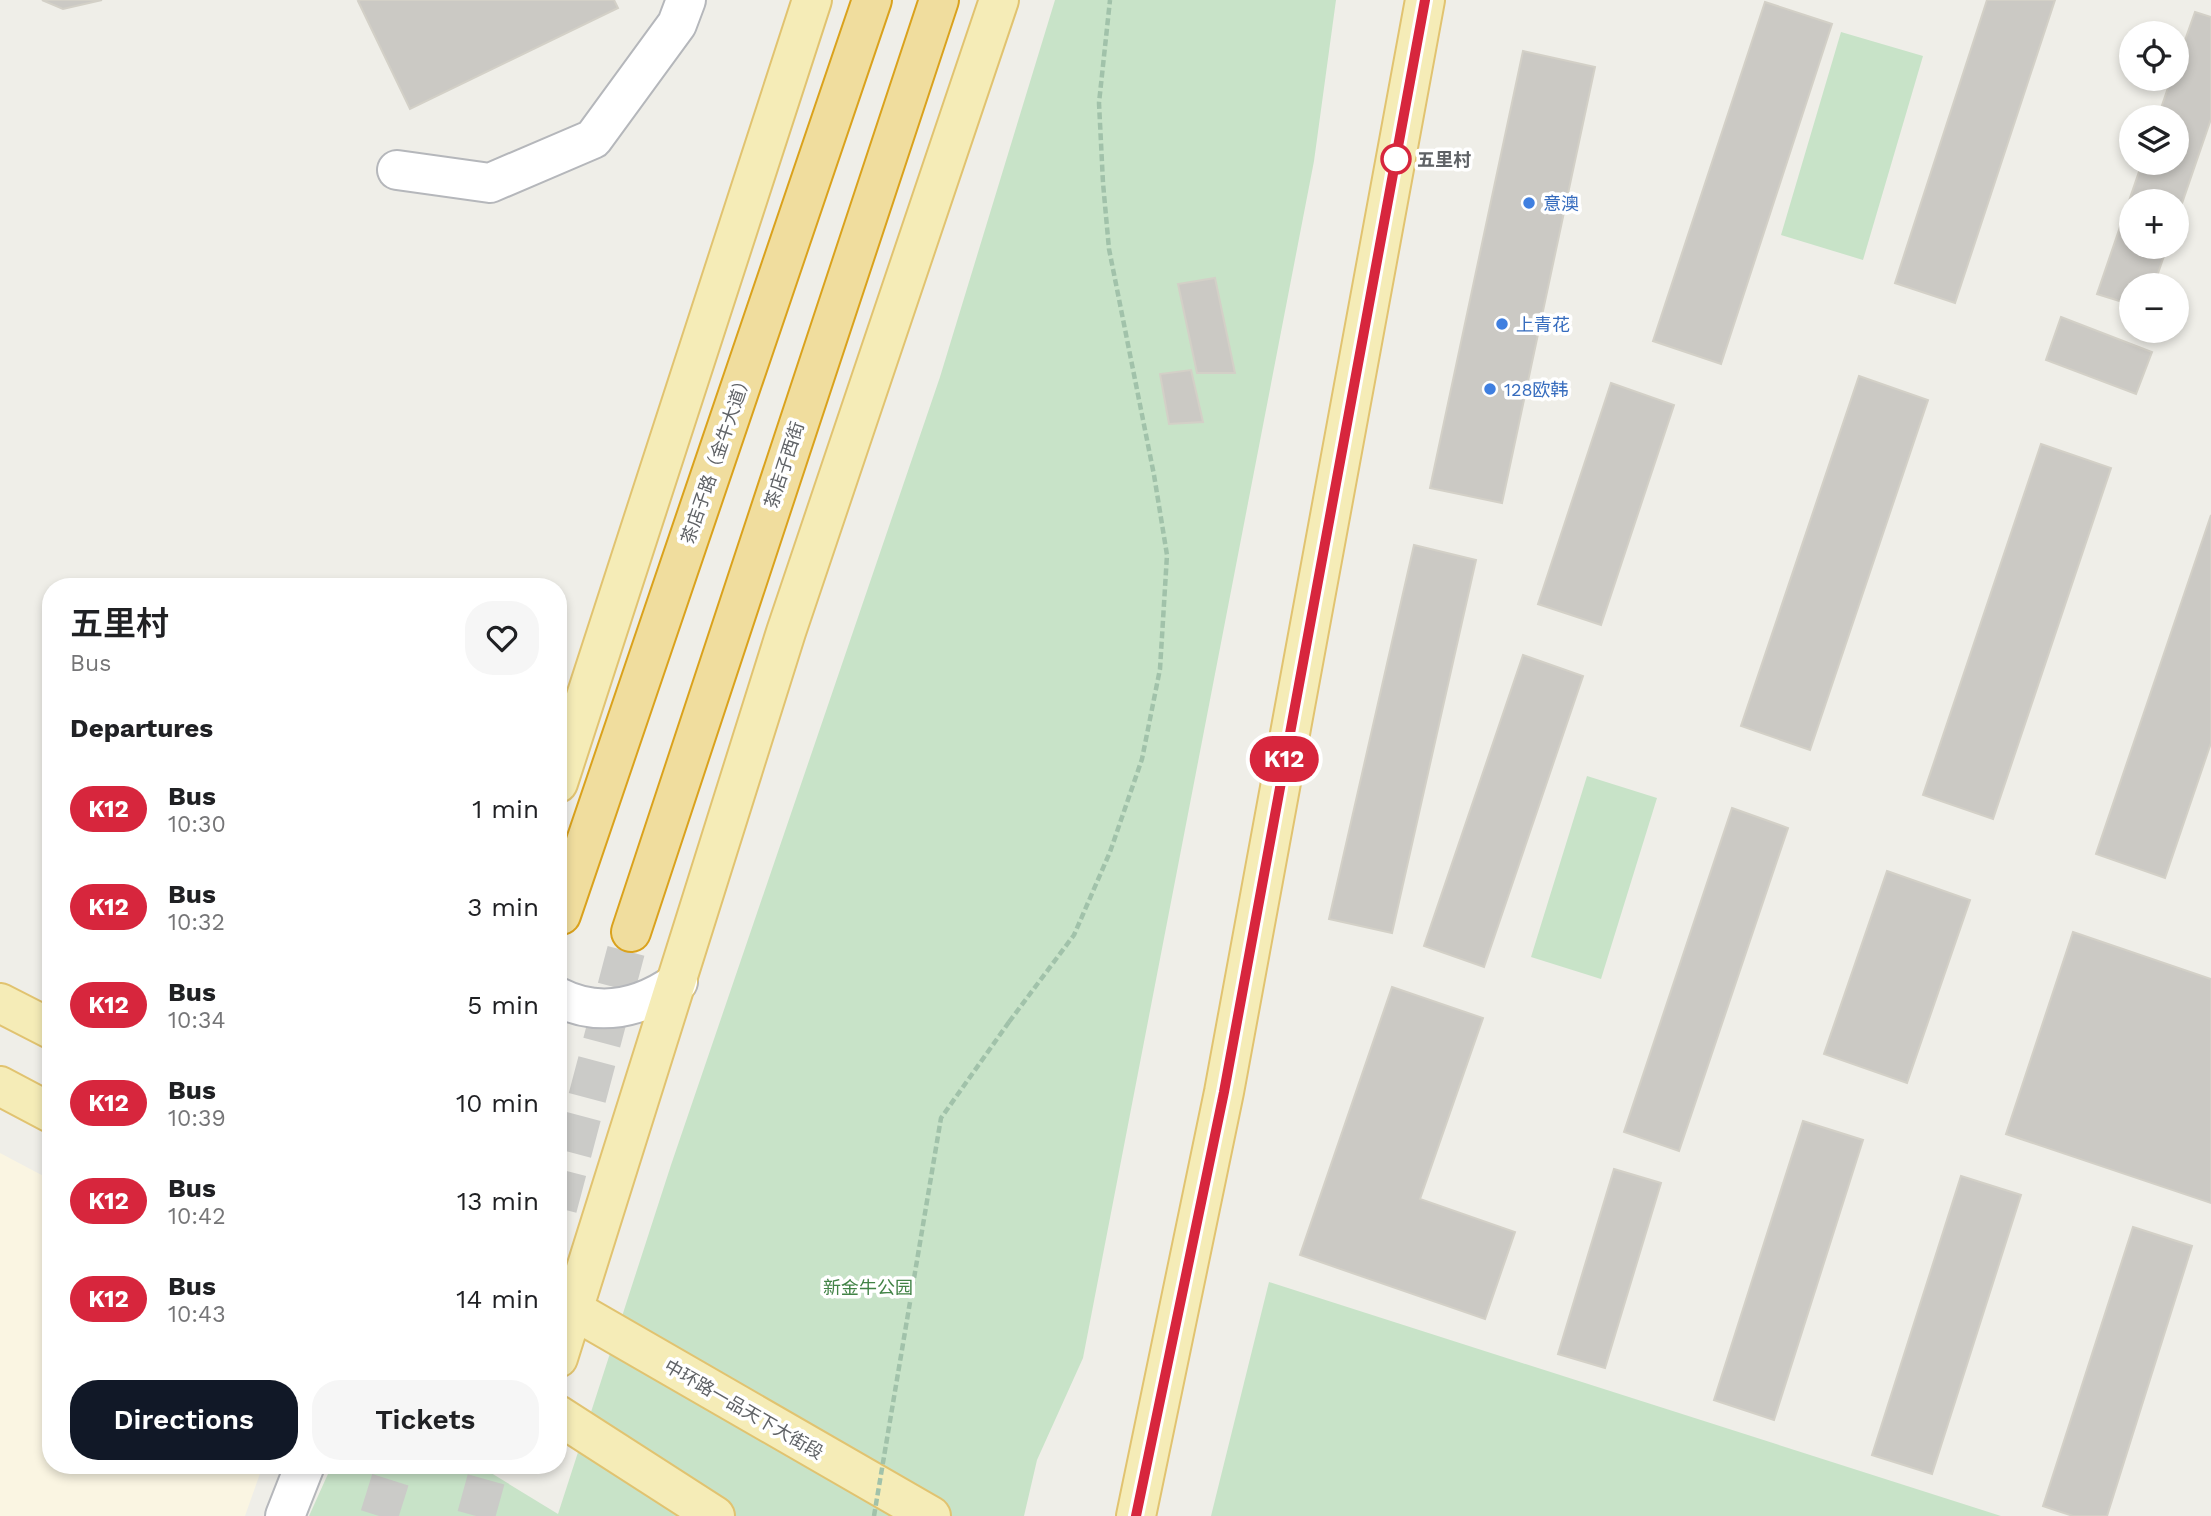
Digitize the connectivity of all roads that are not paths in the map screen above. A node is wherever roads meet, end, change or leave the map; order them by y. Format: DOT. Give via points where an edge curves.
graph roads {
  1 [pos="686,0"];
  2 [pos="812,0"];
  3 [pos="872,0"];
  4 [pos="939,0"];
  5 [pos="999,0"];
  6 [pos="1425,0"];
  7 [pos="397,170"];
  8 [pos="567,755"];
  9 [pos="567,897"];
  10 [pos="631,932"];
  11 [pos="678,982"];
  12 [pos="567,1000"];
  13 [pos="0,1003"];
  14 [pos="42,1024"];
  15 [pos="0,1086"];
  16 [pos="42,1108"];
  17 [pos="567,1306"];
  18 [pos="567,1421"];
  19 [pos="302,1474"];
  20 [pos="285,1516"];
  21 [pos="715,1516"];
  22 [pos="931,1516"];
  23 [pos="1136,1516"];
  1 -- 7 [label="street" via="677,24 593,139 490,183"];
  2 -- 8 [label="main road"];
  3 -- 9 [label="highway, 茶店子路（金牛大道）"];
  4 -- 10 [label="highway, 茶店子西街"];
  5 -- 11 [label="main road" via="786,632"];
  6 -- 23 [label="main road" via="1224,1092"];
  11 -- 12 [label="street" via="659,995 618,1008 596,1010"];
  11 -- 17 [label="main road"];
  13 -- 14 [label="main road"];
  15 -- 16 [label="main road"];
  17 -- 22 [label="main road, 中环路一品天下大街段"];
  18 -- 21 [label="main road"];
  19 -- 20 [label="street"];
}
